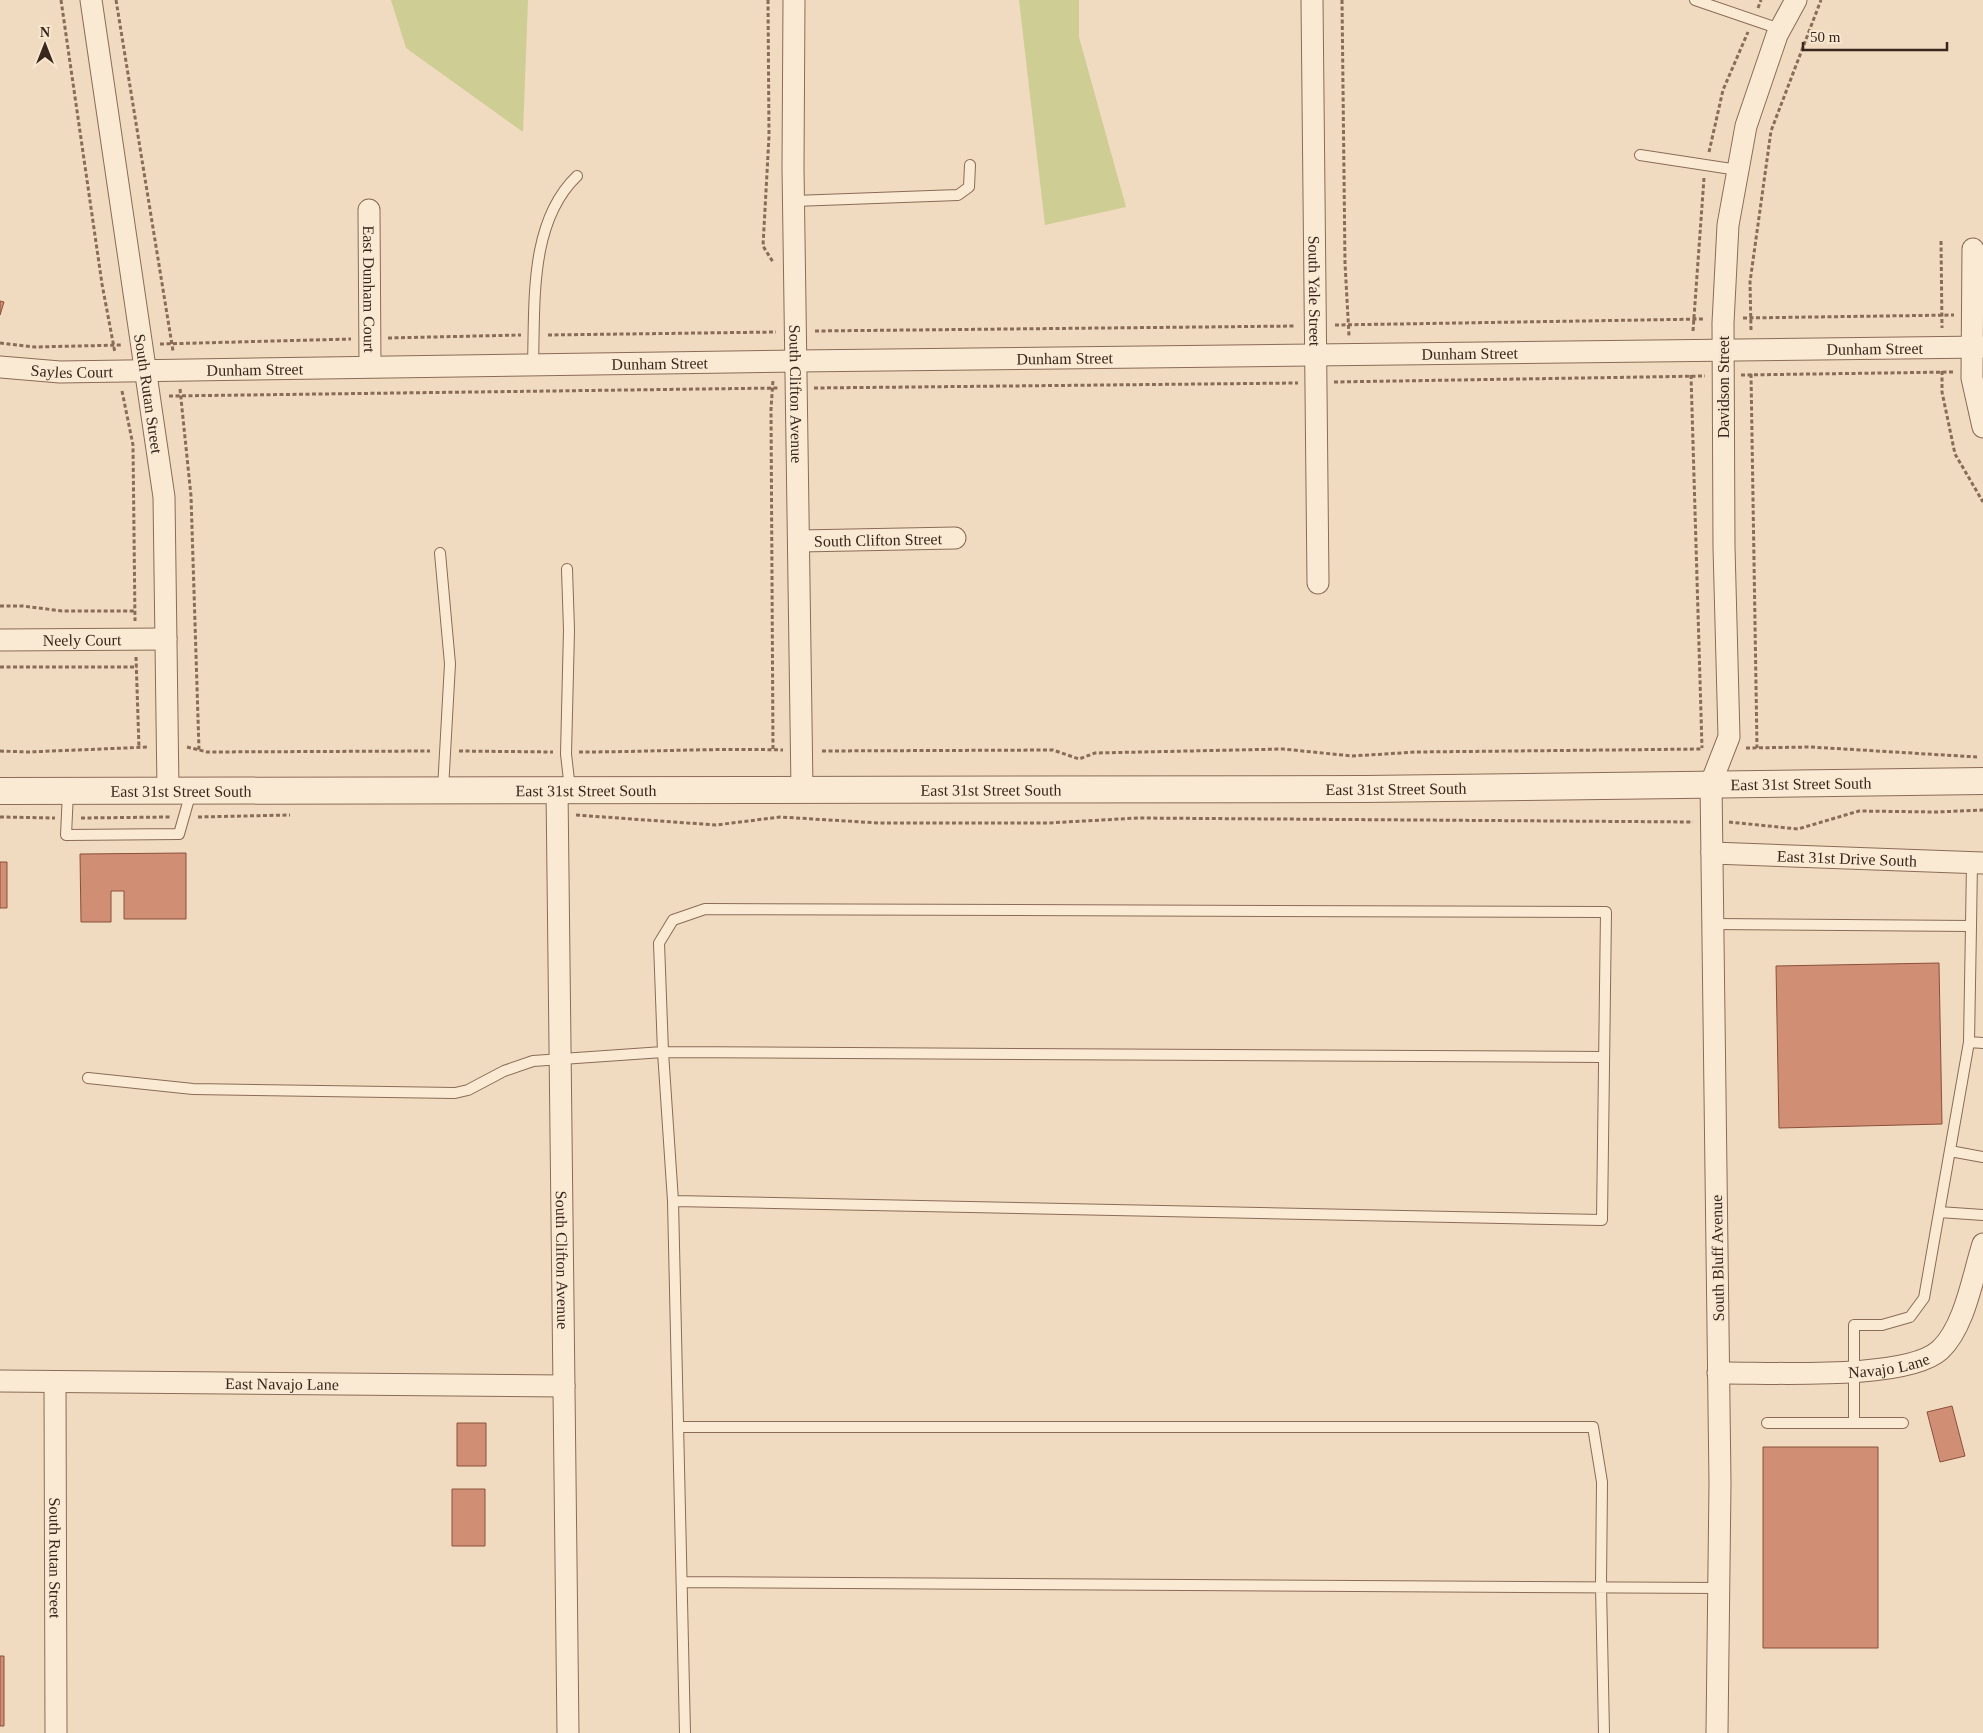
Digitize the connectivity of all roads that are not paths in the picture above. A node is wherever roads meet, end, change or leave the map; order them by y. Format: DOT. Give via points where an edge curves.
graph roads {
  1 [pos="91,0"];
  2 [pos="794,0"];
  3 [pos="1312,0"];
  4 [pos="1695,0"];
  5 [pos="1796,0"];
  6 [pos="1780,29"];
  7 [pos="1640,156"];
  8 [pos="970,165"];
  9 [pos="1738,170"];
  10 [pos="577,176"];
  11 [pos="794,202"];
  12 [pos="369,210"];
  13 [pos="1973,249"];
  14 [pos="1977,347"];
  15 [pos="1723,350"];
  16 [pos="1316,354"];
  17 [pos="798,360"];
  18 [pos="532,364"];
  19 [pos="370,366"];
  20 [pos="0,367"];
  21 [pos="146,370"];
  22 [pos="1983,427"];
  23 [pos="955,538"];
  24 [pos="800,541"];
  25 [pos="440,553"];
  26 [pos="567,570"];
  27 [pos="1318,582"];
  28 [pos="166,639"];
  29 [pos="0,640"];
  30 [pos="1983,781"];
  31 [pos="1711,783"];
  32 [pos="443,789"];
  33 [pos="564,789"];
  34 [pos="802,789"];
  35 [pos="68,790"];
  36 [pos="180,790"];
  37 [pos="0,791"];
  38 [pos="1712,853"];
  39 [pos="1978,862"];
  40 [pos="1712,924"];
  41 [pos="1971,926"];
  42 [pos="1969,1042"];
  43 [pos="1983,1043"];
  44 [pos="663,1052"];
  45 [pos="1603,1057"];
  46 [pos="560,1061"];
  47 [pos="88,1078"];
  48 [pos="1950,1152"];
  49 [pos="1983,1157"];
  50 [pos="673,1201"];
  51 [pos="1939,1212"];
  52 [pos="1983,1215"];
  53 [pos="1983,1244"];
  54 [pos="1977,1287"];
  55 [pos="1718,1372"];
  56 [pos="1855,1372"];
  57 [pos="0,1381"];
  58 [pos="56,1383"];
  59 [pos="564,1386"];
  60 [pos="1767,1423"];
  61 [pos="1854,1423"];
  62 [pos="1903,1423"];
  63 [pos="678,1428"];
  64 [pos="682,1582"];
  65 [pos="1600,1586"];
  66 [pos="1718,1588"];
  67 [pos="56,1733"];
  68 [pos="568,1733"];
  69 [pos="685,1733"];
  70 [pos="1604,1733"];
  71 [pos="1717,1733"];
  1 -- 21 [label="street, South Rutan Street"];
  2 -- 11 [label="street, South Clifton Avenue"];
  3 -- 16 [label="street, South Yale Street"];
  4 -- 6 [label="lane"];
  5 -- 6 [label="street, Davidson Street"];
  6 -- 9 [label="street, Davidson Street" via="1746,126"];
  7 -- 9 [label="lane"];
  8 -- 11 [label="lane" via="970,187 958,195"];
  9 -- 15 [label="street, Davidson Street" via="1728,225"];
  10 -- 18 [label="lane" via="562,191 546,223"];
  11 -- 17 [label="street, South Clifton Avenue"];
  12 -- 19 [label="street, East Dunham Court"];
  13 -- 14 [label="street" via="1972,315"];
  14 -- 15 [label="street, Dunham Street"];
  14 -- 22 [label="street" via="1972,372"];
  15 -- 16 [label="street, Dunham Street"];
  15 -- 31 [label="street, Davidson Street" via="1729,737"];
  16 -- 17 [label="street, Dunham Street"];
  16 -- 27 [label="street, South Yale Street"];
  17 -- 18 [label="street, Dunham Street"];
  17 -- 24 [label="street, South Clifton Avenue"];
  18 -- 19 [label="street, Dunham Street"];
  19 -- 21 [label="street, Dunham Street"];
  20 -- 21 [label="street, Sayles Court" via="60,372"];
  21 -- 28 [label="street, South Rutan Street" via="164,497"];
  23 -- 24 [label="street, South Clifton Street"];
  24 -- 34 [label="street, South Clifton Avenue"];
  25 -- 32 [label="lane" via="450,664"];
  26 -- 33 [label="lane" via="569,630"];
  28 -- 29 [label="street, Neely Court"];
  28 -- 36 [label="street, South Rutan Street" via="168,745"];
  30 -- 31 [label="street, East 31st Street South"];
  31 -- 34 [label="street, East 31st Street South" via="1365,789"];
  31 -- 38 [label="street, South Bluff Avenue"];
  32 -- 33 [label="street, East 31st Street South"];
  32 -- 36 [label="street, East 31st Street South"];
  33 -- 34 [label="street, East 31st Street South"];
  33 -- 46 [label="street, South Clifton Avenue" via="557,814"];
  35 -- 36 [label="street, East 31st Street South"];
  35 -- 36 [label="lane" via="66,835 179,834 184,817"];
  35 -- 37 [label="street, East 31st Street South"];
  38 -- 39 [label="street, East 31st Drive South"];
  38 -- 40 [label="street, South Bluff Avenue"];
  39 -- 41 [label="lane"];
  40 -- 41 [label="lane"];
  40 -- 55 [label="street, South Bluff Avenue"];
  41 -- 42 [label="lane"];
  42 -- 43 [label="lane"];
  42 -- 48 [label="lane"];
  44 -- 45 [label="lane"];
  44 -- 45 [label="lane" via="659,943 673,920 705,909 1606,912"];
  44 -- 46 [label="lane"];
  44 -- 50 [label="lane"];
  45 -- 50 [label="lane" via="1602,1220"];
  46 -- 47 [label="lane" via="522,1064 480,1085 454,1093 193,1089"];
  46 -- 59 [label="street, South Clifton Avenue"];
  48 -- 49 [label="lane"];
  48 -- 51 [label="lane"];
  50 -- 63 [label="lane"];
  51 -- 52 [label="lane"];
  51 -- 56 [label="lane" via="1924,1298 1910,1317 1882,1325 1854,1325"];
  53 -- 54 [label="street, Navajo Lane"];
  54 -- 56 [label="street, Navajo Lane" via="1940,1350 1917,1363"];
  55 -- 56 [label="street, Navajo Lane"];
  55 -- 66 [label="street, South Bluff Avenue"];
  56 -- 61 [label="lane"];
  57 -- 58 [label="street, East Navajo Lane"];
  58 -- 59 [label="street, East Navajo Lane"];
  58 -- 67 [label="street, South Rutan Street"];
  59 -- 68 [label="street, South Clifton Avenue"];
  60 -- 61 [label="lane"];
  61 -- 62 [label="lane"];
  63 -- 64 [label="lane"];
  63 -- 65 [label="lane" via="1593,1427 1602,1482"];
  64 -- 65 [label="lane"];
  64 -- 69 [label="lane"];
  65 -- 66 [label="lane"];
  65 -- 70 [label="lane"];
  66 -- 71 [label="street, South Bluff Avenue"];
}
